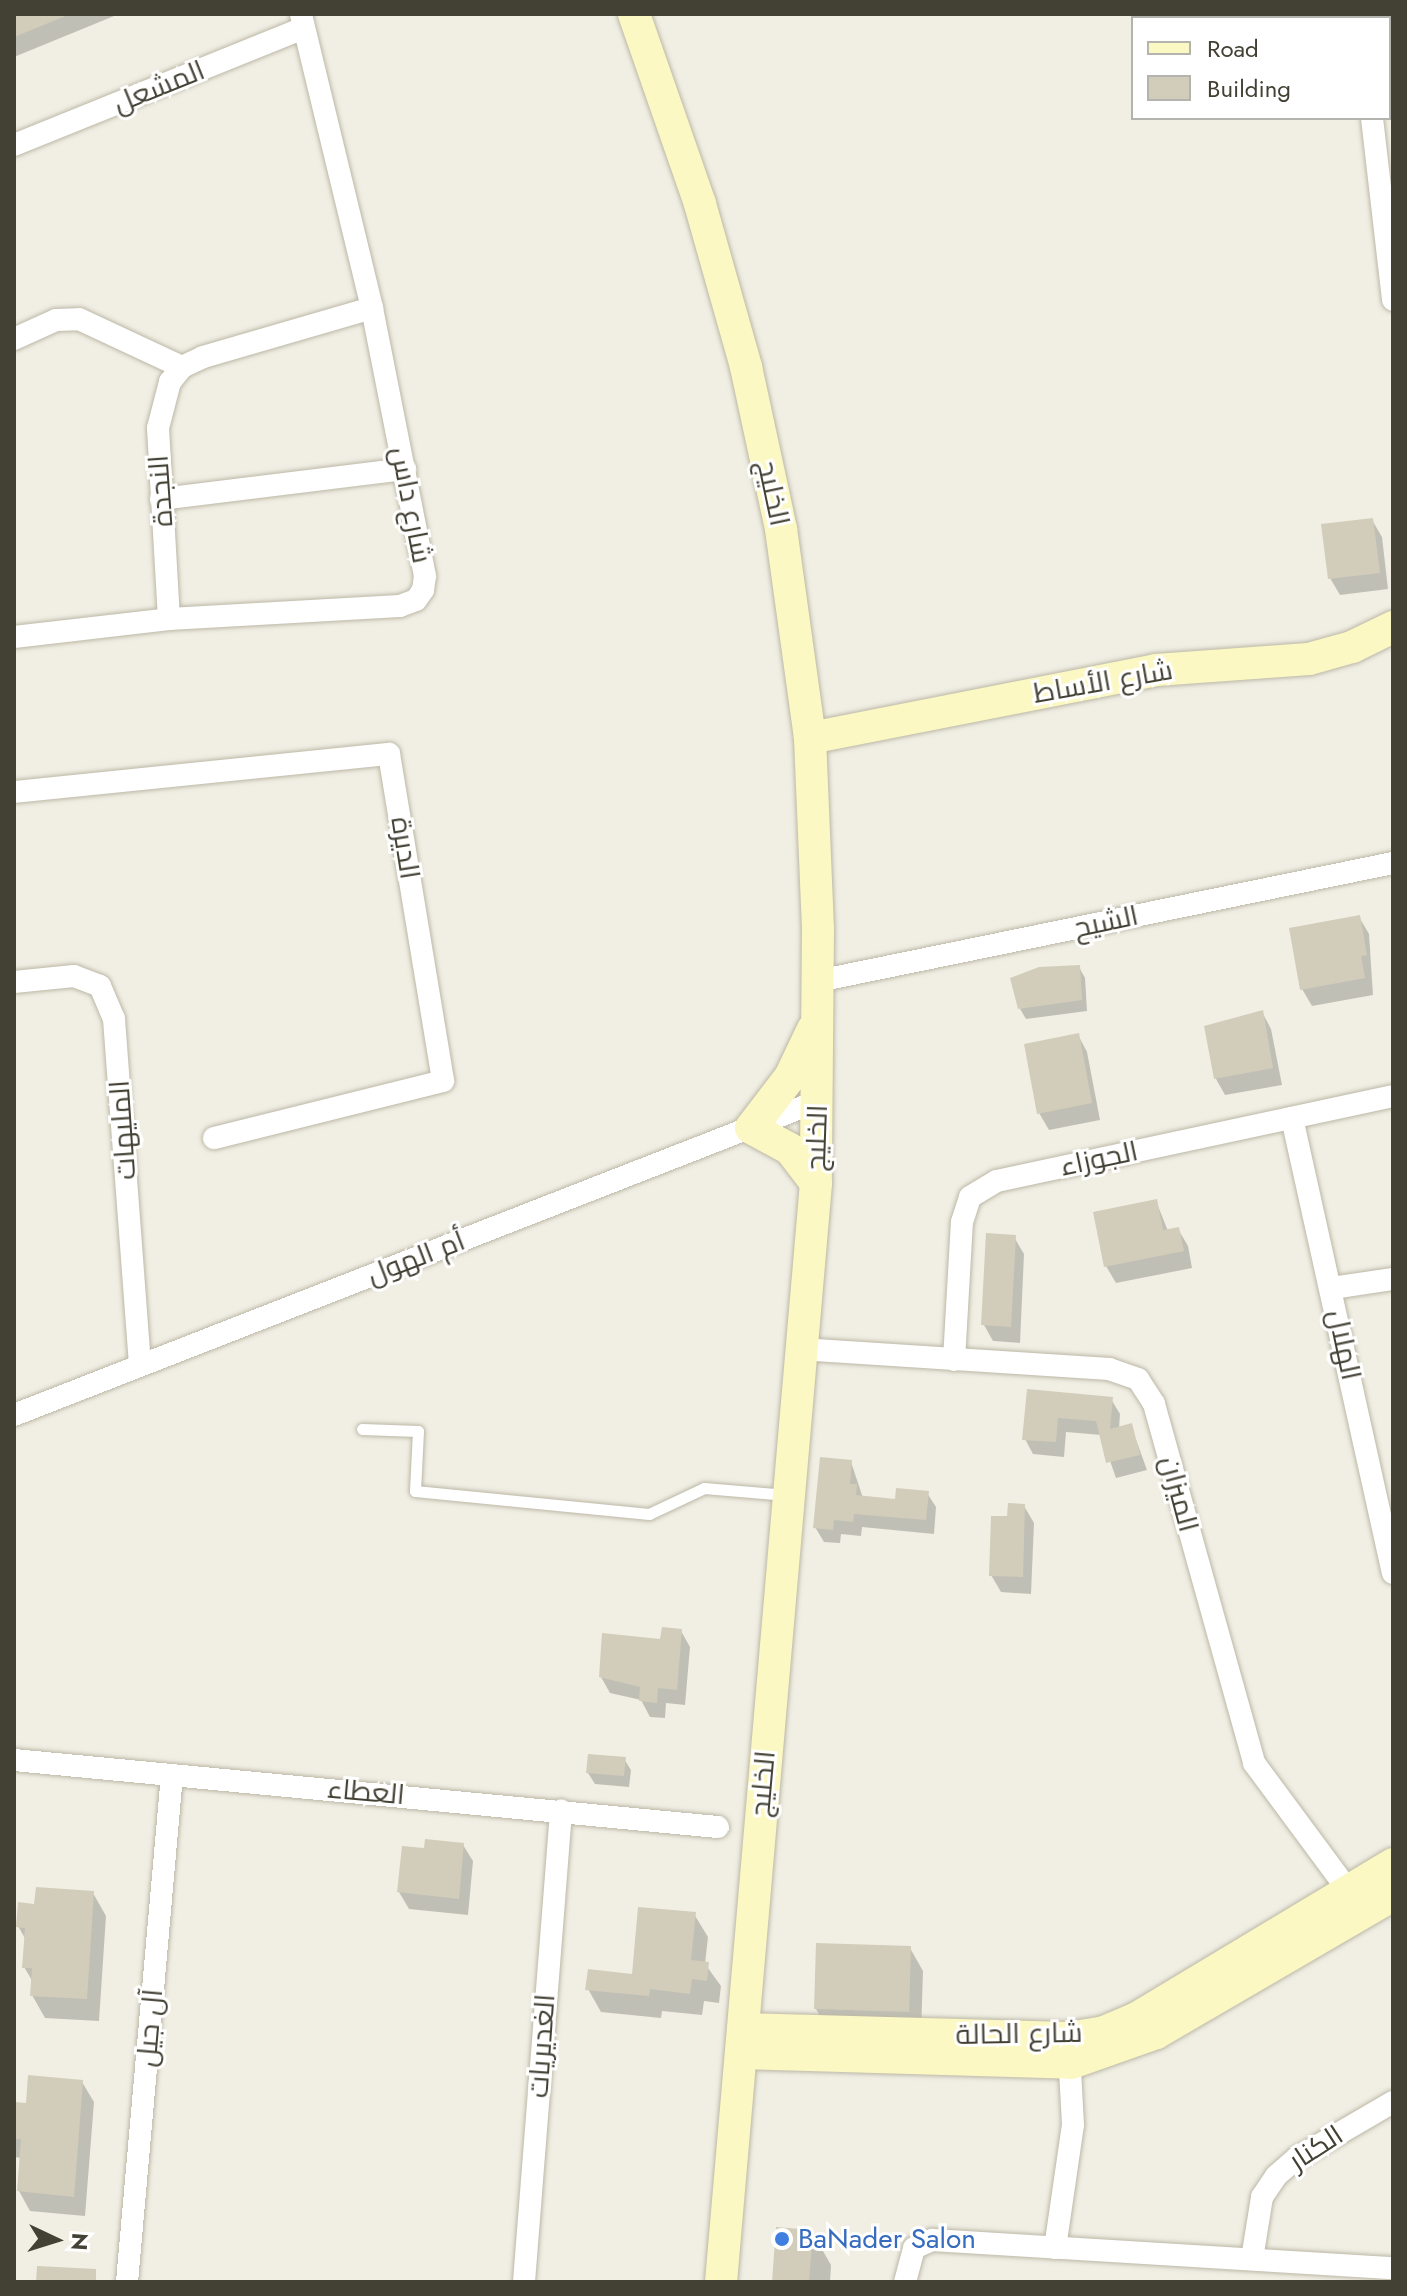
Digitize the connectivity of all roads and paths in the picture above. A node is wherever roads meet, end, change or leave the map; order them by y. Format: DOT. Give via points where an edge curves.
graph roads {
  1 [pos="634,14"];
  2 [pos="302,21"];
  3 [pos="1372,120"];
  4 [pos="14,145"];
  5 [pos="1386,178"];
  6 [pos="1393,300"];
  7 [pos="372,308"];
  8 [pos="14,339"];
  9 [pos="182,367"];
  10 [pos="405,469"];
  11 [pos="161,499"];
  12 [pos="169,619"];
  13 [pos="1393,627"];
  14 [pos="14,637"];
  15 [pos="810,738"];
  16 [pos="14,792"];
  17 [pos="1393,863"];
  18 [pos="818,981"];
  19 [pos="14,982"];
  20 [pos="818,1019"];
  21 [pos="1393,1096"];
  22 [pos="818,1101"];
  23 [pos="1292,1118"];
  24 [pos="751,1128"];
  25 [pos="214,1138"];
  26 [pos="816,1183"];
  27 [pos="1393,1279"];
  28 [pos="1332,1288"];
  29 [pos="800,1349"];
  30 [pos="954,1360"];
  31 [pos="140,1365"];
  32 [pos="14,1415"];
  33 [pos="362,1429"];
  34 [pos="788,1495"];
  35 [pos="1393,1573"];
  36 [pos="14,1760"];
  37 [pos="172,1775"];
  38 [pos="561,1810"];
  39 [pos="718,1827"];
  40 [pos="1393,1864"];
  41 [pos="1393,1895"];
  42 [pos="1356,1901"];
  43 [pos="742,2041"];
  44 [pos="1069,2051"];
  45 [pos="1393,2102"];
  46 [pos="1055,2248"];
  47 [pos="1252,2259"];
  48 [pos="1393,2268"];
  49 [pos="127,2282"];
  50 [pos="524,2282"];
  51 [pos="721,2282"];
  52 [pos="905,2282"];
  1 -- 15 [label="street, الخليج" via="700,204 746,367 781,529"];
  2 -- 4 [label="street, المشعل"];
  2 -- 7 [label="street, شارع داس"];
  3 -- 5 [label="street"];
  5 -- 6 [label="street"];
  7 -- 9 [label="street" via="221,350"];
  7 -- 10 [label="street, شارع داس"];
  8 -- 9 [label="street" via="56,320 79,319"];
  9 -- 11 [label="street, النجدة" via="161,406"];
  10 -- 11 [label="street"];
  10 -- 12 [label="street, شارع داس" via="425,576 416,600 400,606"];
  11 -- 12 [label="street, النجدة"];
  12 -- 14 [label="street, شارع داس"];
  13 -- 15 [label="street, شارع الأساط" via="1352,647 1309,659 1156,670"];
  15 -- 18 [label="street, الخليج"];
  16 -- 25 [label="street, الديرة" via="389,754 443,1081"];
  17 -- 18 [label="street, الشيح"];
  18 -- 20 [label="street, الخليج"];
  19 -- 31 [label="street, المليهات" via="74,976 100,986 114,1019"];
  20 -- 22 [label="street, الخليج"];
  20 -- 24 [label="street" via="790,1077"];
  21 -- 23 [label="street, الجوزاء"];
  22 -- 24 [label="street, أم الهول"];
  22 -- 26 [label="street, الخليج"];
  23 -- 28 [label="street, الهلال"];
  23 -- 30 [label="street, الجوزاء" via="997,1181 970,1197 962,1222"];
  24 -- 26 [label="street" via="790,1149"];
  24 -- 31 [label="street, أم الهول"];
  26 -- 29 [label="street, الخليج"];
  27 -- 28 [label="street"];
  28 -- 35 [label="street, الهلال"];
  29 -- 30 [label="street, الميزان"];
  29 -- 34 [label="street, الخليج"];
  30 -- 42 [label="street, الميزان" via="1109,1369 1138,1379 1154,1404 1254,1763"];
  31 -- 32 [label="street, أم الهول"];
  33 -- 34 [label="lane" via="418,1431 415,1491 649,1514 704,1488"];
  34 -- 43 [label="street, الخليج"];
  36 -- 37 [label="street, العطاء"];
  37 -- 38 [label="street, العطاء"];
  37 -- 49 [label="street, آل جيل"];
  38 -- 39 [label="street, العطاء"];
  38 -- 50 [label="street, الغديريات"];
  40 -- 42 [label="street, شارع الحالة"];
  41 -- 42 [label="street, شارع الحالة"];
  42 -- 44 [label="street, شارع الحالة" via="1156,2033"];
  43 -- 44 [label="street, شارع الحالة"];
  43 -- 51 [label="street, الخليج"];
  44 -- 46 [label="street" via="1073,2125"];
  45 -- 47 [label="street, الكنار" via="1276,2176 1262,2197"];
  46 -- 47 [label="street"];
  46 -- 52 [label="street" via="932,2240 914,2248"];
  47 -- 48 [label="street"];
}
